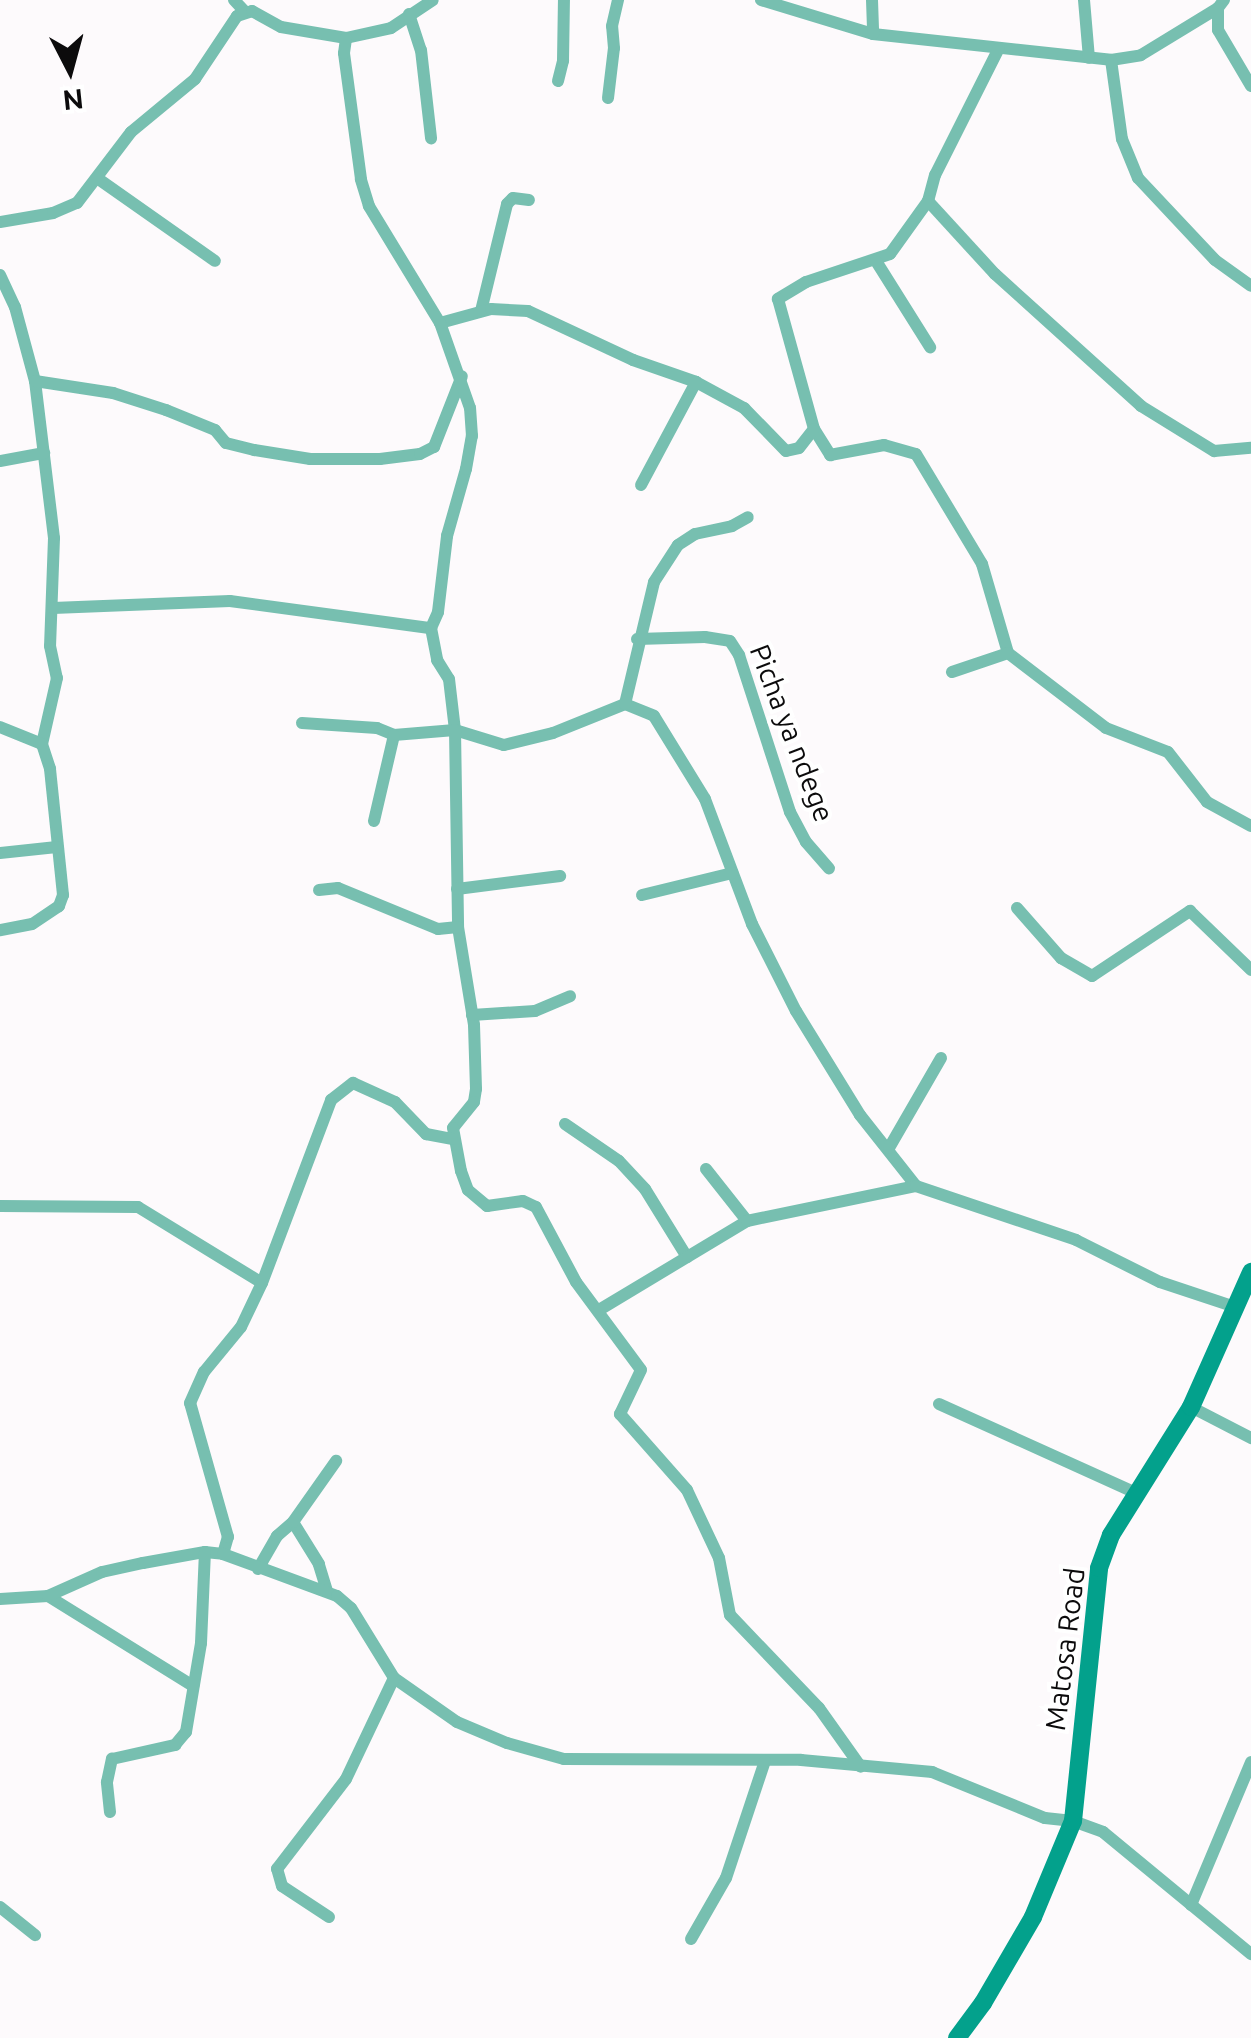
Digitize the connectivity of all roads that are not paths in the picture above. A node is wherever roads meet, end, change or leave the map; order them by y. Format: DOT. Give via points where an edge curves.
graph roads {
  1 [pos="234,0"];
  2 [pos="433,0"];
  3 [pos="564,0"];
  4 [pos="618,0"];
  5 [pos="761,0"];
  6 [pos="872,0"];
  7 [pos="1084,0"];
  8 [pos="1221,4"];
  9 [pos="250,8"];
  10 [pos="408,14"];
  11 [pos="873,34"];
  12 [pos="346,38"];
  13 [pos="999,48"];
  14 [pos="1089,58"];
  15 [pos="1111,60"];
  16 [pos="558,81"];
  17 [pos="1251,86"];
  18 [pos="608,98"];
  19 [pos="432,138"];
  20 [pos="97,178"];
  21 [pos="529,200"];
  22 [pos="928,201"];
  23 [pos="0,222"];
  24 [pos="215,261"];
  25 [pos="876,261"];
  26 [pos="0,275"];
  27 [pos="1251,286"];
  28 [pos="481,311"];
  29 [pos="440,323"];
  30 [pos="930,347"];
  31 [pos="462,376"];
  32 [pos="36,381"];
  33 [pos="696,382"];
  34 [pos="814,430"];
  35 [pos="1251,448"];
  36 [pos="44,454"];
  37 [pos="0,460"];
  38 [pos="641,485"];
  39 [pos="748,517"];
  40 [pos="53,608"];
  41 [pos="431,628"];
  42 [pos="637,639"];
  43 [pos="1008,653"];
  44 [pos="952,672"];
  45 [pos="624,704"];
  46 [pos="302,723"];
  47 [pos="0,728"];
  48 [pos="455,730"];
  49 [pos="394,736"];
  50 [pos="42,744"];
  51 [pos="374,821"];
  52 [pos="1251,826"];
  53 [pos="57,848"];
  54 [pos="0,853"];
  55 [pos="829,868"];
  56 [pos="732,873"];
  57 [pos="560,876"];
  58 [pos="457,889"];
  59 [pos="319,890"];
  60 [pos="642,895"];
  61 [pos="1016,908"];
  62 [pos="458,926"];
  63 [pos="0,930"];
  64 [pos="1251,970"];
  65 [pos="570,996"];
  66 [pos="472,1015"];
  67 [pos="942,1058"];
  68 [pos="565,1124"];
  69 [pos="452,1138"];
  70 [pos="889,1148"];
  71 [pos="706,1170"];
  72 [pos="916,1186"];
  73 [pos="0,1206"];
  74 [pos="747,1221"];
  75 [pos="687,1257"];
  76 [pos="1251,1272"];
  77 [pos="262,1283"];
  78 [pos="1238,1308"];
  79 [pos="599,1310"];
  80 [pos="939,1404"];
  81 [pos="1191,1407"];
  82 [pos="1251,1438"];
  83 [pos="336,1462"];
  84 [pos="1138,1494"];
  85 [pos="293,1522"];
  86 [pos="205,1552"];
  87 [pos="224,1554"];
  88 [pos="258,1569"];
  89 [pos="327,1591"];
  90 [pos="48,1596"];
  91 [pos="0,1599"];
  92 [pos="394,1678"];
  93 [pos="193,1686"];
  94 [pos="765,1760"];
  95 [pos="1251,1762"];
  96 [pos="861,1767"];
  97 [pos="110,1812"];
  98 [pos="1074,1821"];
  99 [pos="1191,1906"];
  100 [pos="0,1907"];
  101 [pos="329,1917"];
  102 [pos="36,1935"];
  103 [pos="691,1939"];
  104 [pos="1251,1954"];
  105 [pos="957,2038"];
  1 -- 9 [label="street"];
  2 -- 10 [label="street"];
  3 -- 16 [label="street"];
  4 -- 18 [label="street"];
  5 -- 11 [label="street"];
  6 -- 11 [label="street"];
  7 -- 14 [label="street"];
  8 -- 15 [label="street" via="1142,55"];
  8 -- 17 [label="street" via="1224,48"];
  9 -- 12 [label="street" via="281,27"];
  9 -- 20 [label="street" via="229,26 195,79 131,132"];
  10 -- 12 [label="street" via="375,35"];
  10 -- 19 [label="street" via="421,50"];
  11 -- 13 [label="street"];
  12 -- 29 [label="street" via="361,180 377,221"];
  13 -- 14 [label="street"];
  13 -- 22 [label="street"];
  14 -- 15 [label="street"];
  15 -- 27 [label="street" via="1122,139 1138,178 1215,260"];
  20 -- 23 [label="street" via="67,208"];
  20 -- 24 [label="street"];
  21 -- 28 [label="street" via="507,204"];
  22 -- 25 [label="street" via="904,240"];
  22 -- 35 [label="street" via="995,274 1141,406 1214,451"];
  25 -- 30 [label="street"];
  25 -- 34 [label="street" via="806,282 778,299"];
  26 -- 32 [label="street"];
  28 -- 29 [label="street"];
  28 -- 33 [label="street" via="528,311"];
  29 -- 31 [label="street"];
  31 -- 32 [label="street" via="434,447 380,459 254,450 113,393"];
  31 -- 41 [label="street" via="472,436"];
  32 -- 36 [label="street"];
  33 -- 34 [label="street" via="744,408 786,452"];
  33 -- 38 [label="street"];
  34 -- 43 [label="street" via="830,455 893,445 923,461 982,564"];
  36 -- 37 [label="street"];
  36 -- 40 [label="street" via="54,538"];
  39 -- 42 [label="street" via="678,545 654,582"];
  40 -- 41 [label="street" via="230,601"];
  40 -- 50 [label="street" via="50,646 57,678"];
  41 -- 48 [label="street" via="449,679"];
  42 -- 45 [label="street"];
  42 -- 55 [label="street, Picha ya ndege" via="730,641 790,812"];
  43 -- 44 [label="street"];
  43 -- 52 [label="street" via="1106,728 1168,752 1207,802"];
  45 -- 48 [label="street" via="519,743 490,743"];
  45 -- 56 [label="street" via="654,716 673,744 705,799"];
  46 -- 49 [label="street" via="376,728"];
  47 -- 50 [label="street"];
  48 -- 49 [label="street"];
  48 -- 58 [label="street"];
  49 -- 51 [label="street"];
  50 -- 53 [label="street"];
  53 -- 54 [label="street"];
  53 -- 63 [label="street" via="63,877 58,906 32,924"];
  56 -- 60 [label="street"];
  56 -- 70 [label="street" via="796,1010 860,1115"];
  57 -- 58 [label="street"];
  58 -- 62 [label="street"];
  59 -- 62 [label="street" via="338,888 438,929"];
  61 -- 64 [label="street" via="1061,958 1092,976 1190,911"];
  62 -- 66 [label="street"];
  65 -- 66 [label="street" via="535,1011"];
  66 -- 69 [label="street" via="476,1096"];
  67 -- 70 [label="street"];
  68 -- 75 [label="street" via="632,1175"];
  69 -- 77 [label="street" via="426,1134 412,1114 380,1094 344,1086 331,1100"];
  69 -- 79 [label="street" via="474,1198 493,1207 533,1203"];
  70 -- 72 [label="street"];
  71 -- 74 [label="street"];
  72 -- 74 [label="street"];
  72 -- 78 [label="street" via="1076,1240 1160,1282"];
  73 -- 77 [label="street" via="138,1206"];
  74 -- 75 [label="street"];
  75 -- 79 [label="street"];
  76 -- 78 [label="street, Matosa Road"];
  77 -- 87 [label="street" via="190,1403 224,1519"];
  78 -- 81 [label="street, Matosa Road"];
  79 -- 96 [label="street" via="641,1370 620,1414 688,1490 718,1558 730,1615 819,1708"];
  80 -- 84 [label="street"];
  81 -- 82 [label="street"];
  81 -- 84 [label="street, Matosa Road"];
  83 -- 85 [label="street"];
  84 -- 98 [label="street, Matosa Road" via="1111,1534 1099,1568"];
  85 -- 88 [label="street"];
  85 -- 89 [label="street"];
  86 -- 87 [label="street"];
  86 -- 90 [label="street" via="102,1572"];
  86 -- 93 [label="street"];
  87 -- 88 [label="street"];
  88 -- 89 [label="street"];
  89 -- 92 [label="street" via="351,1608"];
  90 -- 91 [label="street"];
  90 -- 93 [label="street"];
  92 -- 94 [label="street" via="456,1722 564,1759"];
  92 -- 101 [label="street" via="346,1779 277,1869 282,1886"];
  93 -- 97 [label="street" via="179,1743 112,1759"];
  94 -- 96 [label="street"];
  94 -- 103 [label="street" via="726,1878"];
  95 -- 99 [label="street"];
  96 -- 98 [label="street" via="932,1772 1045,1818"];
  98 -- 99 [label="street" via="1103,1832"];
  98 -- 105 [label="street, Matosa Road" via="1032,1917"];
  99 -- 104 [label="street"];
  100 -- 102 [label="street"];
}
